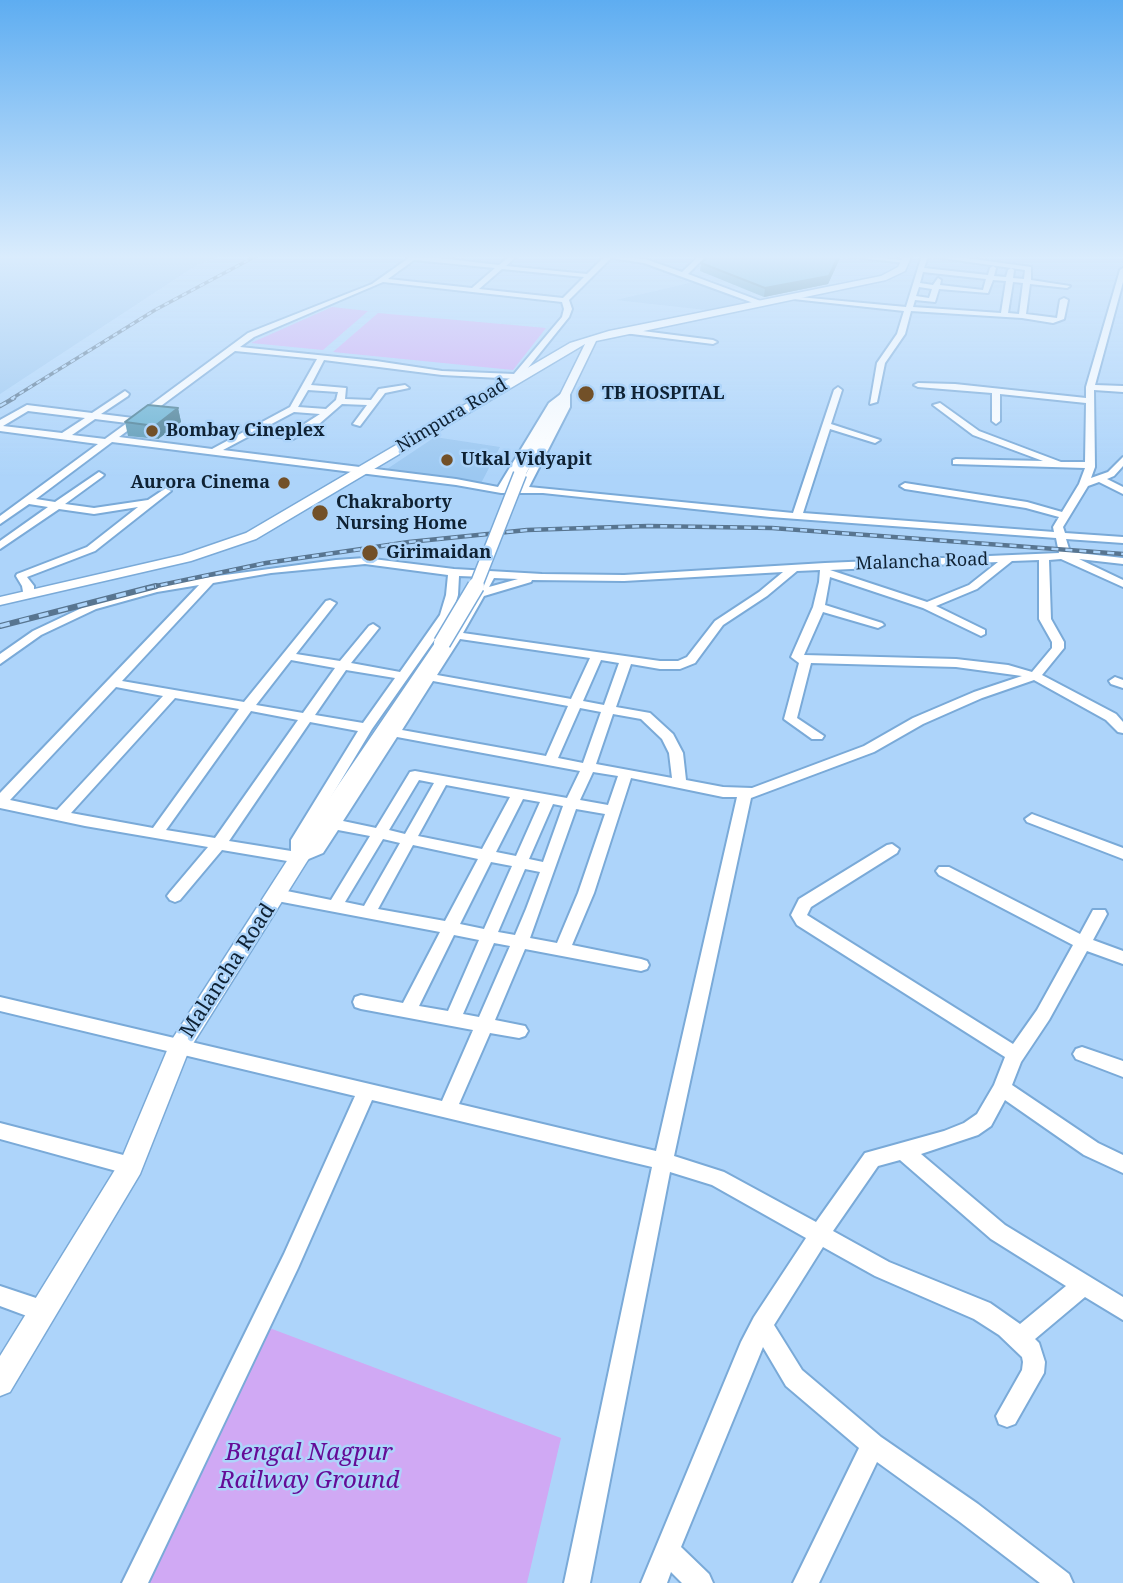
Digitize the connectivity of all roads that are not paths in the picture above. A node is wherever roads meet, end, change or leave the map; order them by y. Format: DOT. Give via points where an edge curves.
graph roads {
  1 [pos="266,329"];
  2 [pos="555,329"];
  3 [pos="637,329"];
  4 [pos="903,329"];
  5 [pos="1110,329"];
  6 [pos="627,331"];
  7 [pos="593,338"];
  8 [pos="713,342"];
  9 [pos="231,348"];
  10 [pos="322,357"];
  11 [pos="550,358"];
  12 [pos="578,369"];
  13 [pos="516,377"];
  14 [pos="918,385"];
  15 [pos="306,387"];
  16 [pos="1090,387"];
  17 [pos="405,388"];
  18 [pos="838,390"];
  19 [pos="996,390"];
  20 [pos="1123,390"];
  21 [pos="566,393"];
  22 [pos="125,394"];
  23 [pos="340,401"];
  24 [pos="1090,401"];
  25 [pos="373,402"];
  26 [pos="873,402"];
  27 [pos="937,405"];
  28 [pos="292,409"];
  29 [pos="46,410"];
  30 [pos="328,412"];
  31 [pos="93,416"];
  32 [pos="36,417"];
  33 [pos="134,421"];
  34 [pos="996,421"];
  35 [pos="26,424"];
  36 [pos="357,424"];
  37 [pos="826,425"];
  38 [pos="0,426"];
  39 [pos="254,430"];
  40 [pos="16,431"];
  41 [pos="63,437"];
  42 [pos="874,440"];
  43 [pos="108,441"];
  44 [pos="211,453"];
  45 [pos="1123,460"];
  46 [pos="956,462"];
  47 [pos="1062,465"];
  48 [pos="1090,465"];
  49 [pos="363,470"];
  50 [pos="99,474"];
  51 [pos="1101,479"];
  52 [pos="1084,484"];
  53 [pos="905,486"];
  54 [pos="523,489"];
  55 [pos="501,490"];
  56 [pos="166,491"];
  57 [pos="1123,491"];
  58 [pos="27,501"];
  59 [pos="152,502"];
  60 [pos="56,505"];
  61 [pos="797,516"];
  62 [pos="1065,516"];
  63 [pos="0,521"];
  64 [pos="1058,535"];
  65 [pos="1123,540"];
  66 [pos="0,545"];
  67 [pos="1064,555"];
  68 [pos="1044,556"];
  69 [pos="1010,558"];
  70 [pos="1123,561"];
  71 [pos="794,568"];
  72 [pos="825,569"];
  73 [pos="454,572"];
  74 [pos="491,574"];
  75 [pos="542,577"];
  76 [pos="209,580"];
  77 [pos="1123,584"];
  78 [pos="481,593"];
  79 [pos="28,595"];
  80 [pos="0,601"];
  81 [pos="330,603"];
  82 [pos="927,606"];
  83 [pos="819,607"];
  84 [pos="878,625"];
  85 [pos="373,628"];
  86 [pos="981,632"];
  87 [pos="449,639"];
  88 [pos="288,656"];
  89 [pos="597,656"];
  90 [pos="0,660"];
  91 [pos="626,660"];
  92 [pos="805,661"];
  93 [pos="343,666"];
  94 [pos="402,676"];
  95 [pos="1035,676"];
  96 [pos="429,677"];
  97 [pos="113,682"];
  98 [pos="172,693"];
  99 [pos="577,703"];
  100 [pos="248,706"];
  101 [pos="607,708"];
  102 [pos="308,716"];
  103 [pos="366,728"];
  104 [pos="1123,729"];
  105 [pos="392,732"];
  106 [pos="817,736"];
  107 [pos="550,761"];
  108 [pos="588,768"];
  109 [pos="626,773"];
  110 [pos="442,780"];
  111 [pos="680,784"];
  112 [pos="518,794"];
  113 [pos="745,795"];
  114 [pos="548,799"];
  115 [pos="0,802"];
  116 [pos="571,803"];
  117 [pos="615,811"];
  118 [pos="60,816"];
  119 [pos="1032,819"];
  120 [pos="334,824"];
  121 [pos="156,834"];
  122 [pos="379,834"];
  123 [pos="407,840"];
  124 [pos="218,845"];
  125 [pos="892,849"];
  126 [pos="1123,855"];
  127 [pos="488,856"];
  128 [pos="299,858"];
  129 [pos="519,863"];
  130 [pos="548,869"];
  131 [pos="944,872"];
  132 [pos="277,895"];
  133 [pos="175,896"];
  134 [pos="335,906"];
  135 [pos="368,913"];
  136 [pos="1099,914"];
  137 [pos="449,928"];
  138 [pos="487,935"];
  139 [pos="520,942"];
  140 [pos="1083,943"];
  141 [pos="562,949"];
  142 [pos="1123,958"];
  143 [pos="641,965"];
  144 [pos="361,1002"];
  145 [pos="2,1007"];
  146 [pos="408,1010"];
  147 [pos="453,1018"];
  148 [pos="485,1024"];
  149 [pos="519,1031"];
  150 [pos="179,1047"];
  151 [pos="1082,1054"];
  152 [pos="1016,1055"];
  153 [pos="1123,1069"];
  154 [pos="1002,1088"];
  155 [pos="367,1090"];
  156 [pos="448,1109"];
  157 [pos="0,1131"];
  158 [pos="902,1150"];
  159 [pos="663,1161"];
  160 [pos="1123,1164"];
  161 [pos="131,1166"];
  162 [pos="820,1233"];
  163 [pos="1083,1285"];
  164 [pos="0,1296"];
  165 [pos="1123,1309"];
  166 [pos="43,1311"];
  167 [pos="762,1325"];
  168 [pos="1020,1338"];
  169 [pos="0,1382"];
  170 [pos="1007,1416"];
  171 [pos="873,1446"];
  172 [pos="668,1552"];
  173 [pos="135,1583"];
  174 [pos="577,1583"];
  175 [pos="654,1583"];
  176 [pos="700,1583"];
  177 [pos="807,1583"];
  178 [pos="1060,1583"];
  1 -- 9 [label="street"];
  2 -- 13 [label="street"];
  3 -- 6 [label="main road, Nimpura Road"];
  4 -- 26 [label="street" via="883,359"];
  5 -- 16 [label="street"];
  6 -- 7 [label="main road, Nimpura Road"];
  6 -- 8 [label="street"];
  7 -- 11 [label="main road, Nimpura Road"];
  7 -- 12 [label="main road, Malancha Road"];
  9 -- 10 [label="street"];
  9 -- 33 [label="street"];
  10 -- 13 [label="street" via="442,373"];
  10 -- 15 [label="street"];
  11 -- 12 [label="main road"];
  11 -- 13 [label="main road, Nimpura Road"];
  12 -- 21 [label="main road, Malancha Road"];
  13 -- 49 [label="main road, Nimpura Road"];
  14 -- 19 [label="street"];
  15 -- 23 [label="street" via="342,389"];
  15 -- 28 [label="street"];
  16 -- 20 [label="street"];
  16 -- 24 [label="street"];
  17 -- 25 [label="street" via="382,391"];
  18 -- 37 [label="street"];
  19 -- 24 [label="street"];
  19 -- 34 [label="street"];
  21 -- 54 [label="street" via="566,407"];
  21 -- 55 [label="street" via="552,405"];
  21 -- 87 [label="main road, Malancha Road, bridge" via="520,474 471,597"];
  22 -- 31 [label="street"];
  23 -- 25 [label="street"];
  23 -- 30 [label="street"];
  24 -- 48 [label="street"];
  25 -- 36 [label="street"];
  27 -- 47 [label="street" via="976,433"];
  28 -- 30 [label="street"];
  28 -- 39 [label="street"];
  29 -- 31 [label="street"];
  29 -- 32 [label="street"];
  29 -- 38 [label="street" via="27,408"];
  30 -- 39 [label="street" via="288,438"];
  31 -- 33 [label="street"];
  31 -- 41 [label="street"];
  33 -- 43 [label="street"];
  35 -- 40 [label="street"];
  37 -- 42 [label="street"];
  37 -- 61 [label="street"];
  38 -- 40 [label="street"];
  39 -- 44 [label="street"];
  40 -- 41 [label="street"];
  41 -- 43 [label="street"];
  43 -- 44 [label="street"];
  43 -- 58 [label="street"];
  44 -- 49 [label="street"];
  45 -- 51 [label="street"];
  46 -- 47 [label="street"];
  47 -- 48 [label="street"];
  48 -- 52 [label="street"];
  49 -- 55 [label="street"];
  49 -- 79 [label="main road, Nimpura Road" via="282,520 211,551"];
  50 -- 60 [label="street"];
  51 -- 52 [label="street"];
  51 -- 57 [label="street"];
  52 -- 62 [label="street"];
  53 -- 62 [label="street" via="1027,505"];
  54 -- 55 [label="street"];
  54 -- 61 [label="street"];
  56 -- 59 [label="street"];
  58 -- 60 [label="street"];
  58 -- 63 [label="street"];
  59 -- 60 [label="street" via="103,511"];
  59 -- 79 [label="street" via="91,549 21,576"];
  60 -- 66 [label="street"];
  61 -- 64 [label="street"];
  62 -- 64 [label="street"];
  64 -- 65 [label="street"];
  64 -- 67 [label="street"];
  67 -- 68 [label="street, Malancha Road"];
  67 -- 70 [label="street, Malancha Road"];
  67 -- 77 [label="street"];
  68 -- 69 [label="street, Malancha Road"];
  68 -- 95 [label="street" via="1045,619 1058,648"];
  69 -- 72 [label="street, Malancha Road"];
  69 -- 82 [label="street" via="973,587"];
  71 -- 72 [label="street, Malancha Road"];
  71 -- 75 [label="street, Malancha Road" via="624,578"];
  71 -- 91 [label="street" via="719,623 687,663 674,666"];
  72 -- 82 [label="street"];
  72 -- 83 [label="street"];
  73 -- 74 [label="street, Malancha Road"];
  73 -- 76 [label="street, Malancha Road" via="365,561"];
  73 -- 94 [label="street" via="446,615"];
  74 -- 75 [label="street, Malancha Road"];
  74 -- 78 [label="street"];
  75 -- 78 [label="street"];
  76 -- 90 [label="street, Malancha Road" via="92,607 37,633"];
  76 -- 97 [label="street"];
  78 -- 87 [label="street"];
  79 -- 80 [label="main road, Nimpura Road"];
  81 -- 88 [label="street"];
  82 -- 86 [label="street"];
  83 -- 84 [label="street"];
  83 -- 92 [label="street" via="797,657"];
  85 -- 93 [label="street"];
  87 -- 89 [label="street"];
  87 -- 96 [label="street"];
  87 -- 128 [label="main road, Malancha Road"];
  88 -- 93 [label="street"];
  88 -- 100 [label="street"];
  89 -- 91 [label="street"];
  89 -- 99 [label="street"];
  91 -- 101 [label="street"];
  92 -- 95 [label="street" via="956,663"];
  92 -- 106 [label="street" via="790,719"];
  93 -- 94 [label="street"];
  93 -- 102 [label="street"];
  94 -- 103 [label="street"];
  95 -- 104 [label="street" via="1111,717"];
  95 -- 113 [label="street" via="978,695 869,748"];
  96 -- 99 [label="street"];
  96 -- 105 [label="street"];
  97 -- 98 [label="street"];
  97 -- 115 [label="street"];
  98 -- 100 [label="street"];
  98 -- 118 [label="street"];
  99 -- 101 [label="street"];
  99 -- 107 [label="street"];
  100 -- 102 [label="street"];
  100 -- 121 [label="street"];
  101 -- 108 [label="street"];
  101 -- 111 [label="street" via="635,713 655,723 676,753"];
  102 -- 103 [label="street"];
  102 -- 124 [label="street"];
  103 -- 128 [label="street" via="298,840"];
  105 -- 107 [label="street"];
  105 -- 120 [label="street"];
  107 -- 108 [label="street"];
  108 -- 109 [label="street"];
  108 -- 116 [label="street"];
  109 -- 111 [label="street"];
  109 -- 117 [label="street"];
  110 -- 112 [label="street"];
  110 -- 122 [label="street" via="415,775"];
  110 -- 123 [label="street"];
  111 -- 113 [label="street"];
  112 -- 114 [label="street"];
  112 -- 127 [label="street"];
  113 -- 159 [label="street"];
  114 -- 116 [label="street"];
  114 -- 129 [label="street"];
  115 -- 118 [label="street"];
  116 -- 117 [label="street"];
  116 -- 130 [label="street"];
  117 -- 141 [label="street"];
  118 -- 121 [label="street"];
  119 -- 126 [label="street"];
  120 -- 122 [label="street"];
  120 -- 128 [label="street" via="318,849"];
  121 -- 124 [label="street"];
  122 -- 123 [label="street"];
  122 -- 134 [label="street"];
  123 -- 127 [label="street"];
  123 -- 135 [label="street"];
  124 -- 128 [label="street"];
  124 -- 133 [label="street"];
  125 -- 152 [label="street" via="805,903 799,915"];
  127 -- 129 [label="street"];
  127 -- 137 [label="street"];
  128 -- 132 [label="main road, Malancha Road"];
  129 -- 130 [label="street"];
  129 -- 138 [label="street"];
  130 -- 139 [label="street"];
  131 -- 140 [label="street"];
  132 -- 134 [label="street"];
  132 -- 150 [label="main road, Malancha Road"];
  134 -- 135 [label="street"];
  135 -- 137 [label="street"];
  136 -- 140 [label="street"];
  137 -- 138 [label="street"];
  137 -- 146 [label="street"];
  138 -- 139 [label="street"];
  138 -- 147 [label="street"];
  139 -- 141 [label="street"];
  139 -- 148 [label="street"];
  140 -- 142 [label="street"];
  140 -- 152 [label="street"];
  141 -- 143 [label="street"];
  144 -- 146 [label="street"];
  145 -- 150 [label="street"];
  146 -- 147 [label="street"];
  147 -- 148 [label="street"];
  148 -- 149 [label="street"];
  148 -- 156 [label="street"];
  150 -- 155 [label="street"];
  150 -- 161 [label="main road, Malancha Road"];
  151 -- 153 [label="street"];
  152 -- 154 [label="street"];
  154 -- 158 [label="street" via="984,1120 971,1129"];
  154 -- 160 [label="street" via="1091,1149"];
  155 -- 156 [label="street"];
  155 -- 173 [label="street" via="291,1261"];
  156 -- 159 [label="street"];
  157 -- 161 [label="street"];
  158 -- 162 [label="street" via="872,1159"];
  158 -- 163 [label="street" via="998,1232"];
  159 -- 162 [label="street" via="717,1178"];
  159 -- 174 [label="street"];
  161 -- 166 [label="main road, Malancha Road"];
  162 -- 167 [label="street"];
  162 -- 168 [label="street" via="882,1269 982,1311"];
  163 -- 165 [label="street"];
  163 -- 168 [label="street"];
  164 -- 166 [label="street"];
  166 -- 169 [label="main road, Malancha Road"];
  167 -- 171 [label="street" via="794,1378"];
  167 -- 172 [label="street"];
  168 -- 170 [label="street" via="1031,1352 1033,1373"];
  171 -- 177 [label="street"];
  171 -- 178 [label="street"];
  172 -- 175 [label="street"];
  172 -- 176 [label="street"];
}
